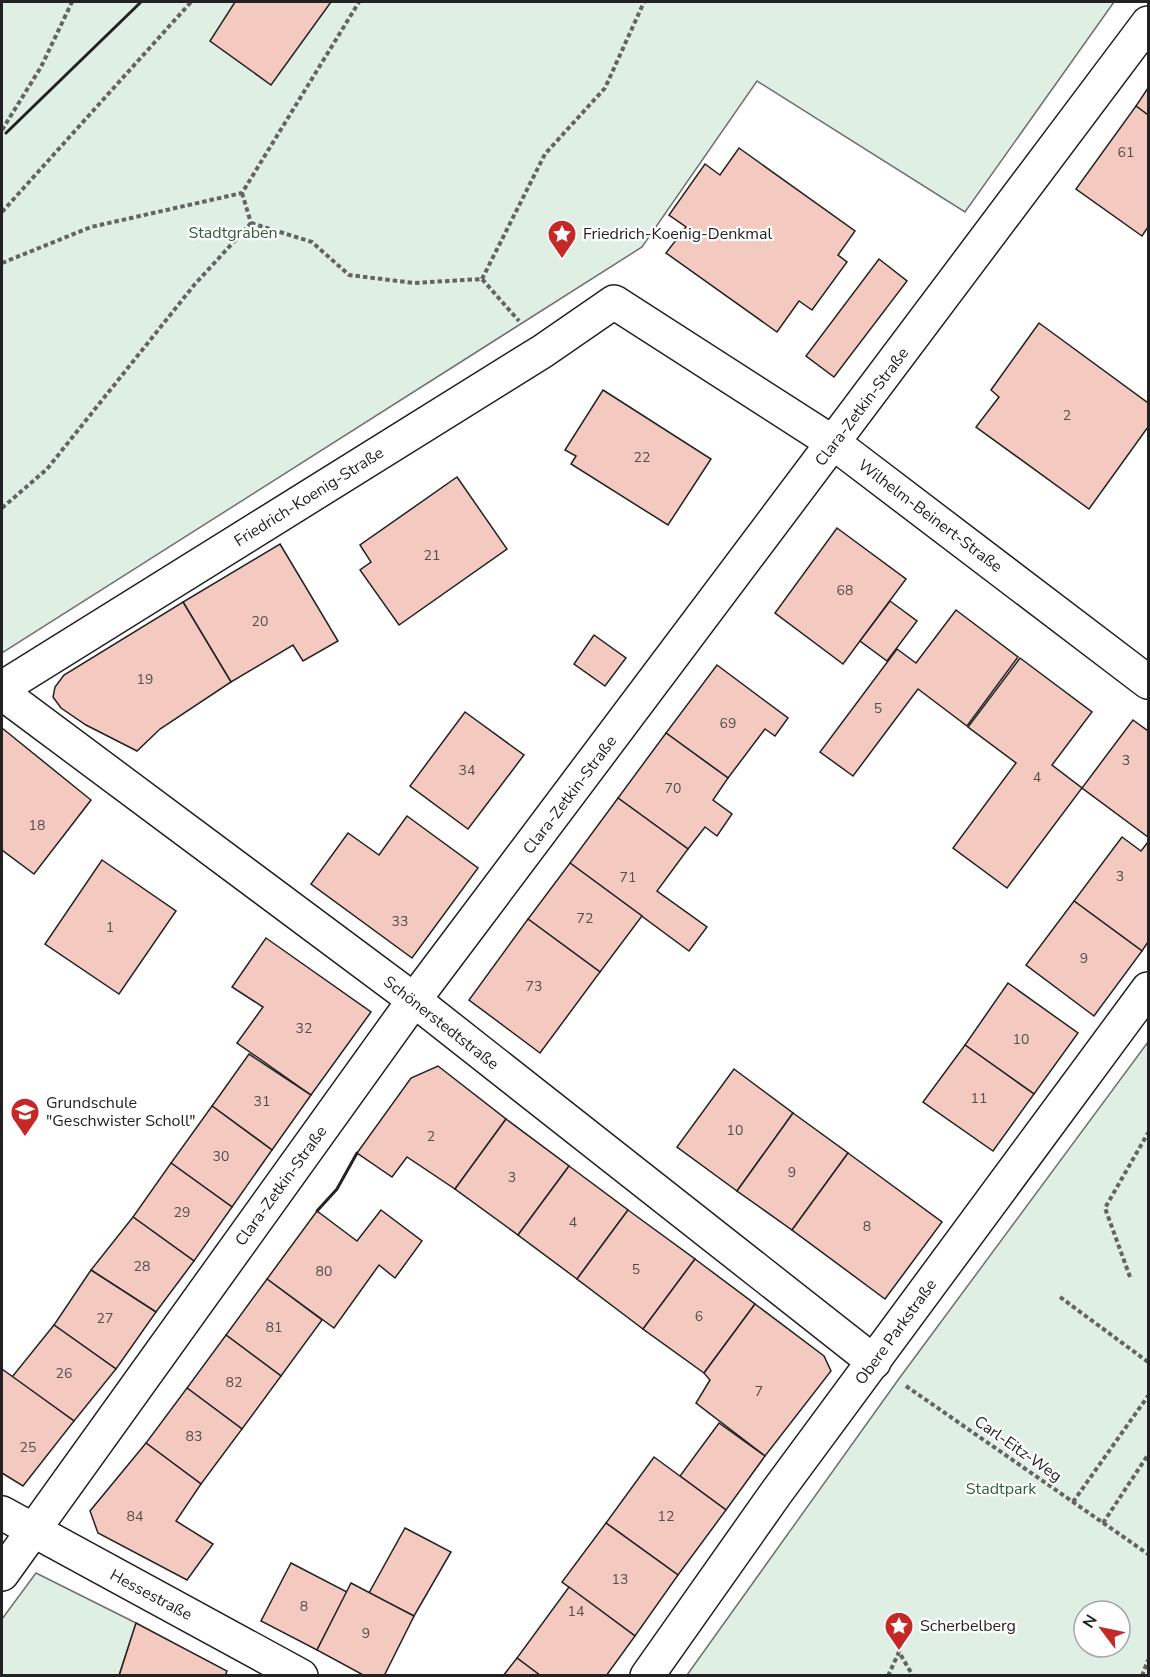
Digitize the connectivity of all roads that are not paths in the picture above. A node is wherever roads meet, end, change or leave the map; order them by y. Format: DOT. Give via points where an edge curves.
graph roads {
  1 [pos="1149,23"];
  2 [pos="614,302"];
  3 [pos="835,444"];
  4 [pos="1149,682"];
  5 [pos="2,688"];
  6 [pos="2,693"];
  7 [pos="1149,990"];
  8 [pos="414,1000"];
  9 [pos="874,1362"];
  10 [pos="2,1513"];
  11 [pos="33,1531"];
  12 [pos="2,1574"];
  13 [pos="300,1676"];
  14 [pos="647,1676"];
  1 -- 3 [label="street, Clara-Zetkin-Straße"];
  2 -- 3 [label="street, Wilhelm-Beinert-Straße"];
  2 -- 5 [label="street, Friedrich-Koenig-Straße" via="543,351"];
  3 -- 4 [label="street, Wilhelm-Beinert-Straße"];
  3 -- 8 [label="street, Clara-Zetkin-Straße"];
  6 -- 8 [label="street, Schönerstedtstraße"];
  7 -- 9 [label="street, Obere Parkstraße"];
  8 -- 9 [label="street, Schönerstedtstraße"];
  8 -- 11 [label="street, Clara-Zetkin-Straße"];
  9 -- 14 [label="street, Obere Parkstraße"];
  10 -- 11 [label="street, Hessestraße"];
  11 -- 12 [label="street, Clara-Zetkin-Straße"];
  11 -- 13 [label="street, Hessestraße"];
}
